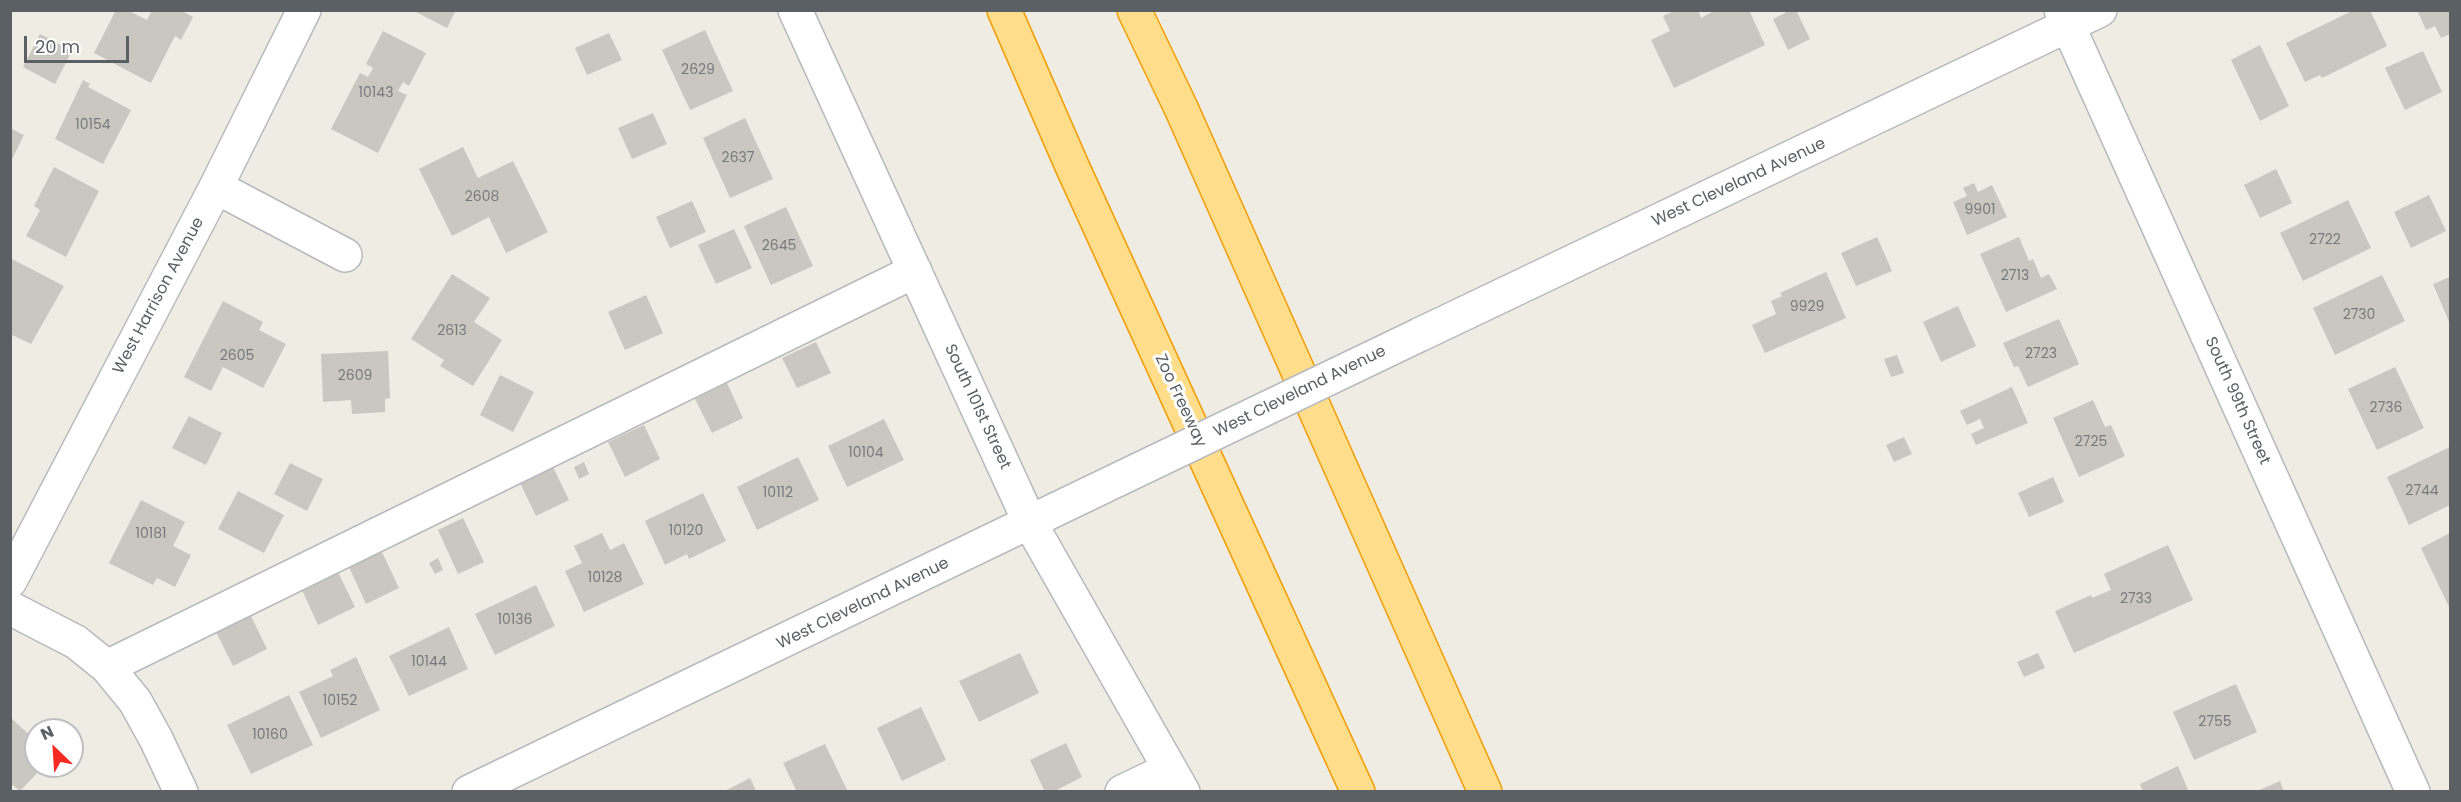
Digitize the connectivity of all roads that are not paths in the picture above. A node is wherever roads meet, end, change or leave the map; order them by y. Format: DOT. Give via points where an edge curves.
graph roads {
  1 [pos="304,10"];
  2 [pos="795,10"];
  3 [pos="1004,10"];
  4 [pos="1134,10"];
  5 [pos="1152,10"];
  6 [pos="2100,10"];
  7 [pos="2065,18"];
  8 [pos="1182,108"];
  9 [pos="216,187"];
  10 [pos="345,255"];
  11 [pos="915,271"];
  12 [pos="1030,523"];
  13 [pos="10,581"];
  14 [pos="10,608"];
  15 [pos="107,667"];
  16 [pos="1176,780"];
  17 [pos="181,792"];
  18 [pos="470,792"];
  19 [pos="1122,792"];
  20 [pos="1358,792"];
  21 [pos="1485,792"];
  22 [pos="2413,792"];
  1 -- 9 [label="street, West Harrison Avenue"];
  2 -- 11 [label="street, South 101st Street"];
  3 -- 20 [label="highway, Zoo Freeway"];
  4 -- 8 [label="highway"];
  5 -- 8 [label="highway"];
  6 -- 7 [label="street, West Cleveland Avenue"];
  7 -- 12 [label="street, West Cleveland Avenue, bridge"];
  7 -- 22 [label="street, South 99th Street"];
  8 -- 21 [label="highway"];
  9 -- 10 [label="street"];
  9 -- 13 [label="street, West Harrison Avenue"];
  11 -- 12 [label="street, South 101st Street"];
  11 -- 15 [label="street"];
  12 -- 16 [label="street, South 101st Street"];
  12 -- 18 [label="street, West Cleveland Avenue"];
  14 -- 15 [label="street" via="76,642"];
  15 -- 17 [label="street" via="135,701"];
  16 -- 19 [label="street"];
}
